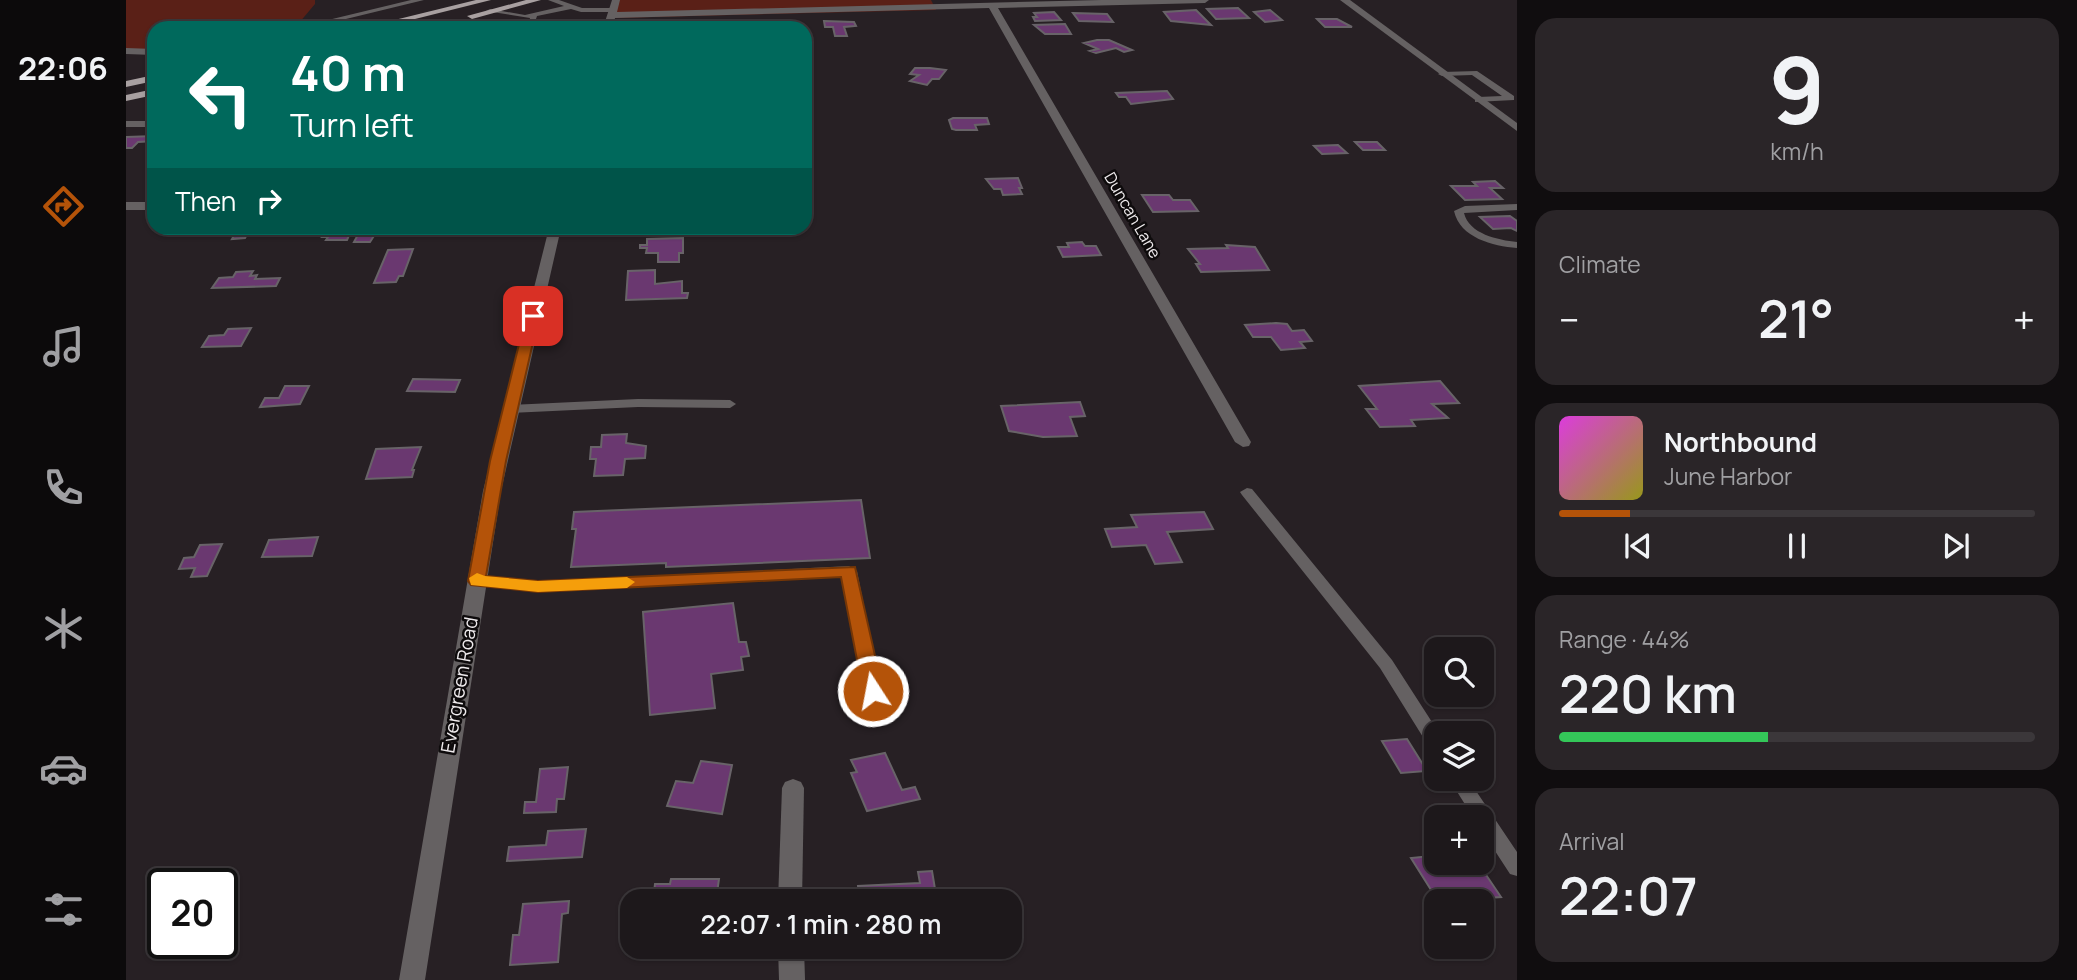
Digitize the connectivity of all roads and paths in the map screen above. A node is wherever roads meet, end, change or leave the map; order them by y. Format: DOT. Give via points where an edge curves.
graph roads {
  1 [pos="420,0"];
  2 [pos="487,0"];
  3 [pos="537,0"];
  4 [pos="552,0"];
  5 [pos="1205,0"];
  6 [pos="1344,0"];
  7 [pos="992,5"];
  8 [pos="570,7"];
  9 [pos="614,8"];
  10 [pos="490,11"];
  11 [pos="534,16"];
  12 [pos="415,17"];
  13 [pos="467,17"];
  14 [pos="329,21"];
  15 [pos="398,21"];
  16 [pos="426,21"];
  17 [pos="534,21"];
  18 [pos="126,51"];
  19 [pos="147,52"];
  20 [pos="1442,74"];
  21 [pos="147,80"];
  22 [pos="126,84"];
  23 [pos="147,94"];
  24 [pos="126,98"];
  25 [pos="1514,98"];
  26 [pos="1478,100"];
  27 [pos="126,124"];
  28 [pos="147,124"];
  29 [pos="1517,128"];
  30 [pos="147,205"];
  31 [pos="126,206"];
  32 [pos="1517,207"];
  33 [pos="553,235"];
  34 [pos="1517,245"];
  35 [pos="730,404"];
  36 [pos="510,409"];
  37 [pos="1243,442"];
  38 [pos="1247,492"];
  39 [pos="477,581"];
  40 [pos="873,691"];
  41 [pos="1424,724"];
  42 [pos="793,788"];
  43 [pos="1466,791"];
  44 [pos="1517,868"];
  45 [pos="790,889"];
  46 [pos="791,959"];
  47 [pos="412,980"];
  48 [pos="792,980"];
  1 -- 14 [label="lane"];
  2 -- 12 [label="main road"];
  3 -- 10 [label="main road"];
  4 -- 8 [label="lane"];
  5 -- 7 [label="street"];
  6 -- 20 [label="street"];
  7 -- 9 [label="street"];
  7 -- 37 [label="street, Duncan Lane"];
  8 -- 9 [label="lane"];
  8 -- 11 [label="lane"];
  10 -- 11 [label="lane"];
  10 -- 13 [label="main road"];
  11 -- 17 [label="lane"];
  12 -- 15 [label="main road"];
  12 -- 16 [label="main road"];
  18 -- 19 [label="street"];
  20 -- 25 [label="lane" via="1474,73"];
  20 -- 26 [label="street"];
  21 -- 22 [label="main road"];
  23 -- 24 [label="main road"];
  25 -- 26 [label="lane"];
  26 -- 29 [label="street"];
  27 -- 28 [label="street"];
  30 -- 31 [label="street"];
  32 -- 34 [label="lane" via="1465,209 1458,214 1470,229 1494,241"];
  33 -- 36 [label="street, Evergreen Road"];
  35 -- 36 [label="lane" via="638,402"];
  36 -- 39 [label="street, Evergreen Road"];
  38 -- 41 [label="lane" via="1386,664"];
  39 -- 40 [label="lane" via="538,587 849,571"];
  39 -- 47 [label="street, Evergreen Road"];
  42 -- 45 [label="street"];
  43 -- 44 [label="lane"];
  46 -- 48 [label="street"];
}
